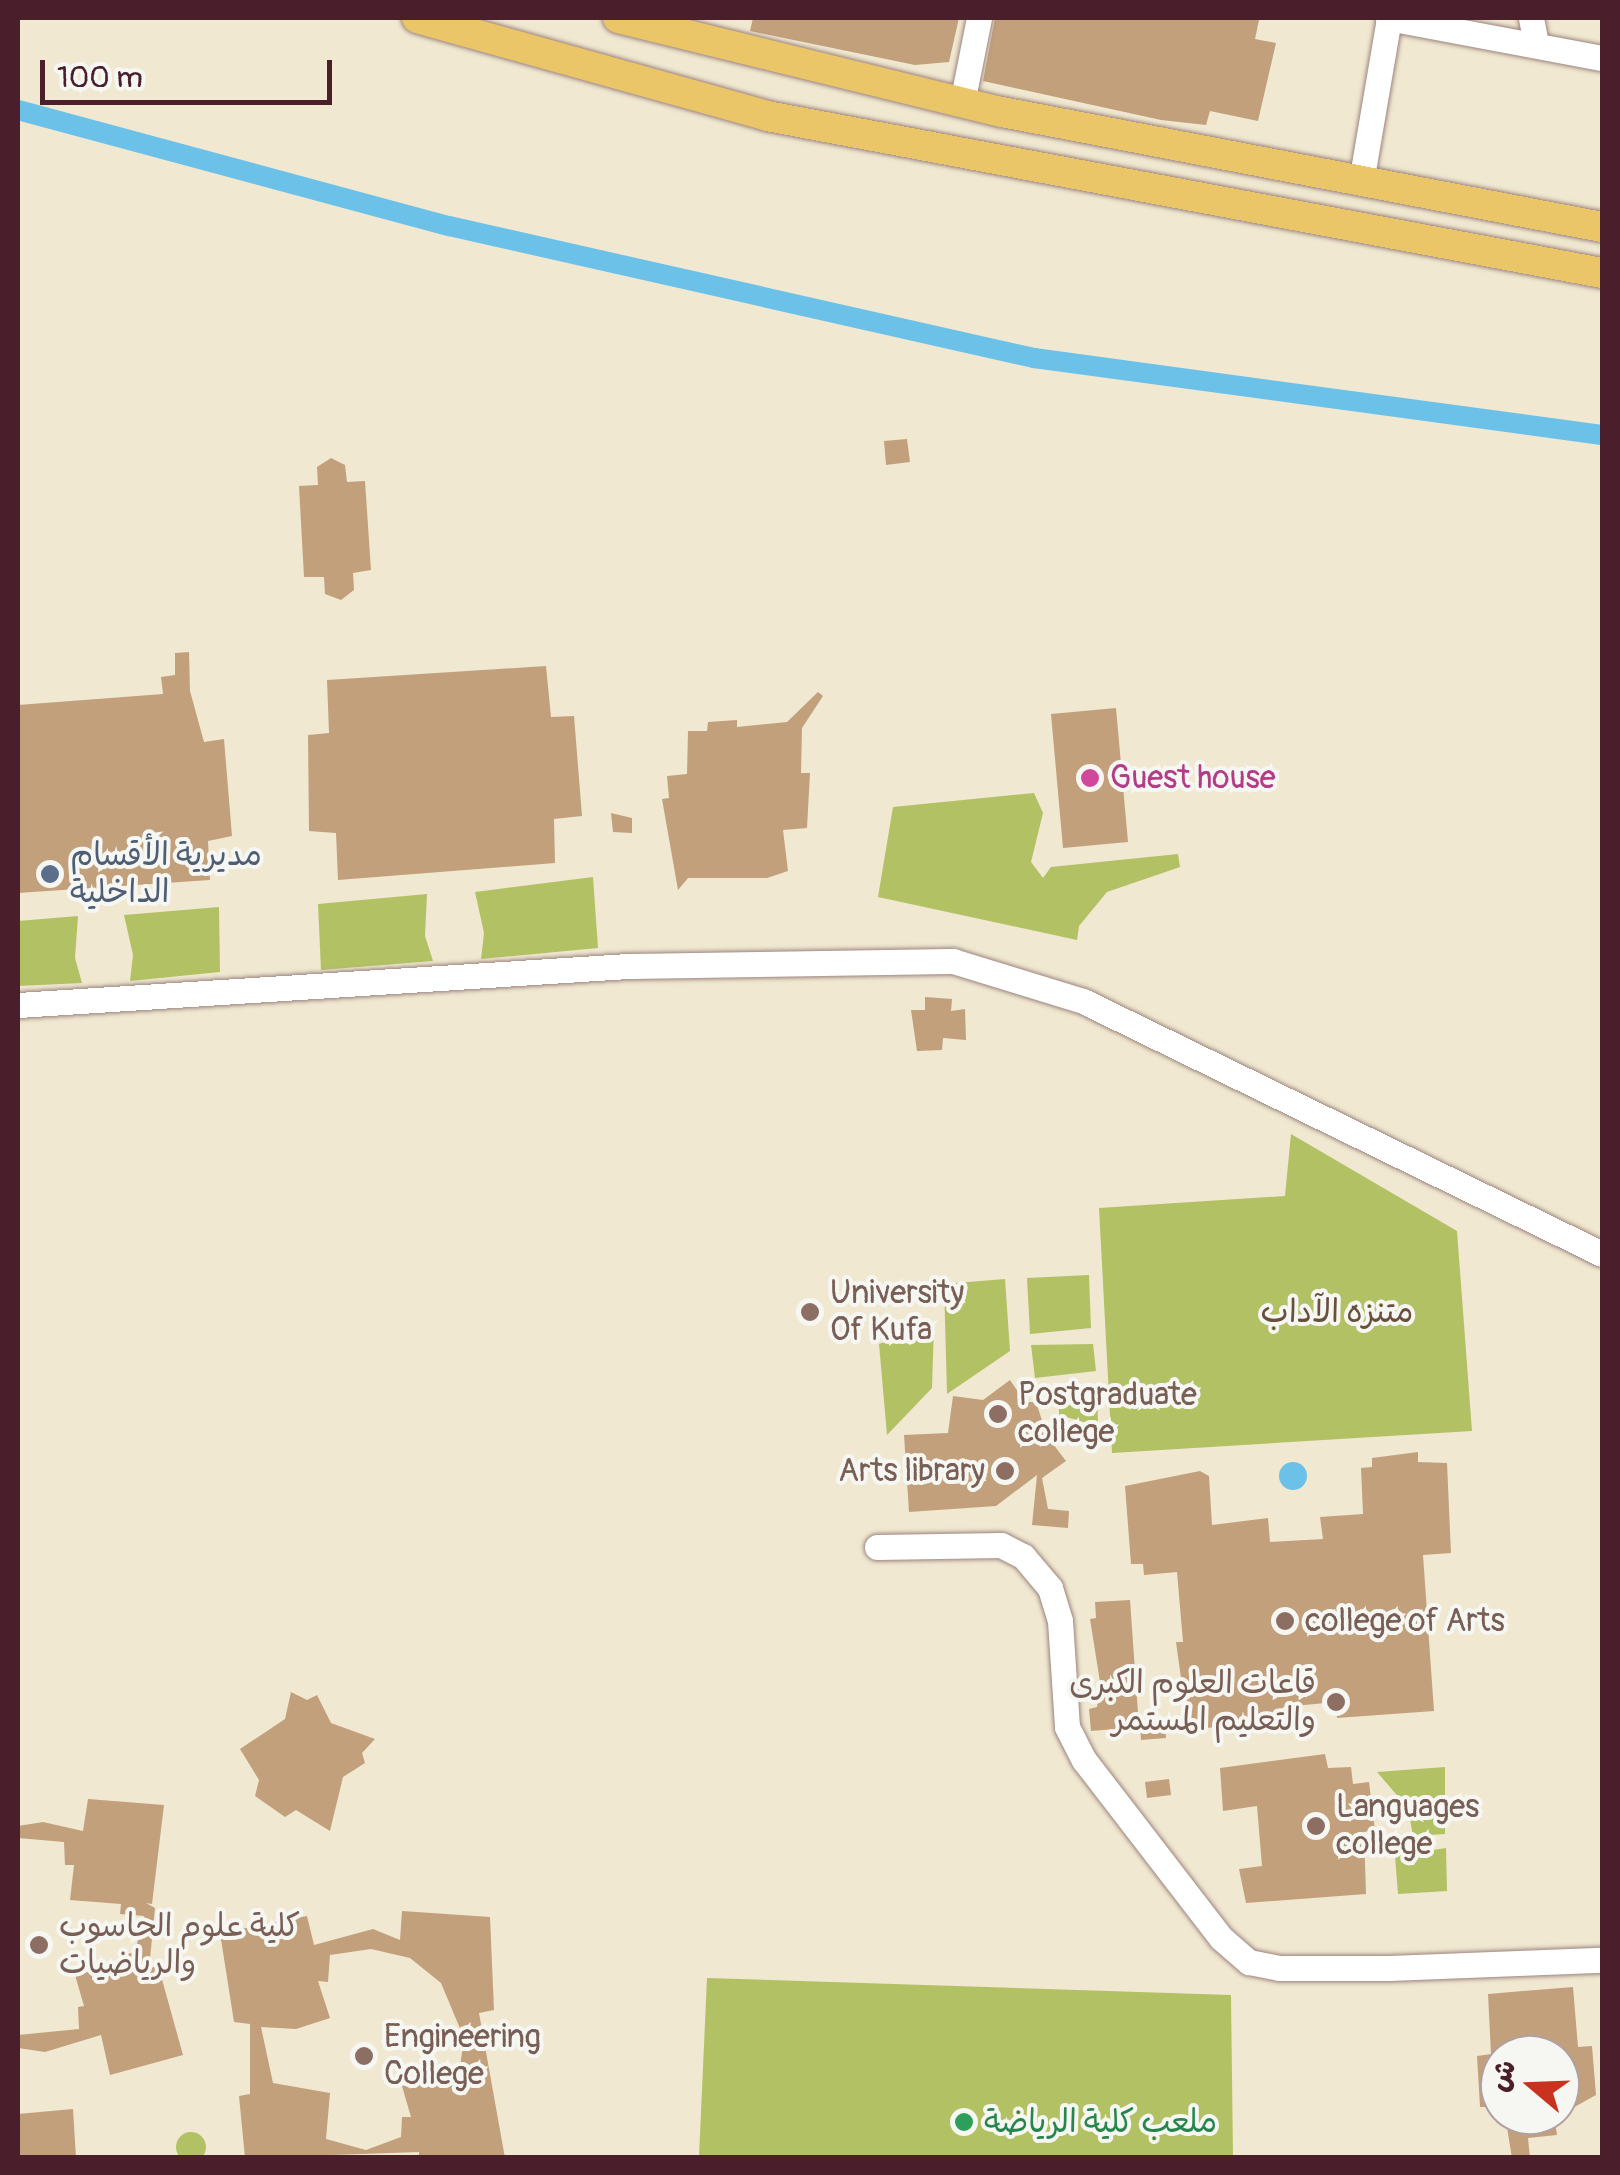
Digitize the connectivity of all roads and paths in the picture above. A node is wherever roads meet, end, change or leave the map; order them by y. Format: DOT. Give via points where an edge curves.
graph roads {
  1 [pos="418,18"];
  2 [pos="618,18"];
  3 [pos="979,18"];
  4 [pos="1388,18"];
  5 [pos="1530,18"];
  6 [pos="1536,44"];
  7 [pos="1602,58"];
  8 [pos="954,101"];
  9 [pos="1002,112"];
  10 [pos="926,146"];
  11 [pos="996,160"];
  12 [pos="1360,182"];
  13 [pos="1602,228"];
  14 [pos="1602,273"];
  15 [pos="18,1005"];
  16 [pos="1602,1254"];
  17 [pos="877,1547"];
  18 [pos="1602,1960"];
  1 -- 10 [label="main road" via="768,116"];
  2 -- 8 [label="main road"];
  3 -- 8 [label="street"];
  4 -- 6 [label="street"];
  4 -- 12 [label="street"];
  5 -- 6 [label="street"];
  6 -- 7 [label="street"];
  8 -- 9 [label="main road"];
  8 -- 10 [label="main road" via="953,133"];
  9 -- 11 [label="main road" via="986,138"];
  9 -- 12 [label="main road"];
  10 -- 11 [label="main road"];
  11 -- 14 [label="main road"];
  12 -- 13 [label="main road"];
  15 -- 16 [label="street" via="627,966 954,961 1082,1001"];
  17 -- 18 [label="street" via="962,1542 1001,1545 1023,1556 1050,1588 1060,1620 1067,1727 1084,1760 1221,1938 1249,1962 1406,1968"];
}
